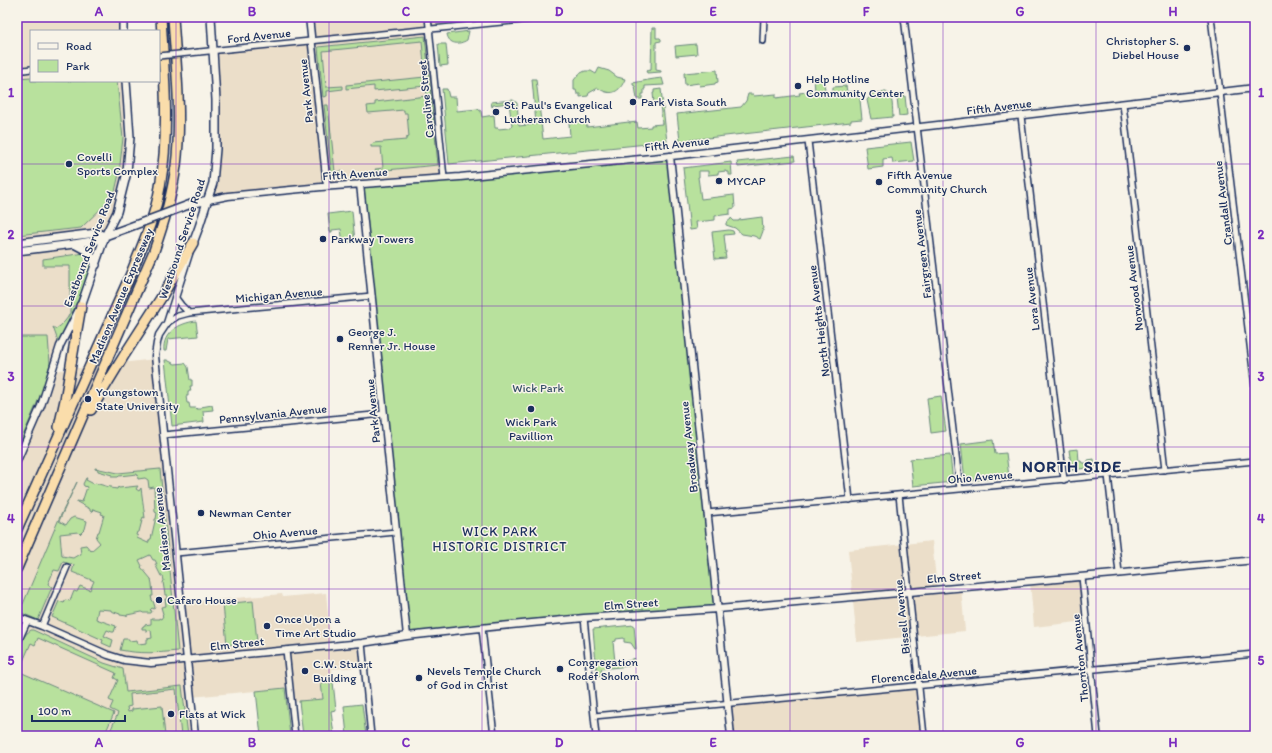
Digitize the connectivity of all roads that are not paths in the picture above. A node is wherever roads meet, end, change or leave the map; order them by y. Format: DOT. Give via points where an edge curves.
graph roads {
  1 [pos="123,17"];
  2 [pos="161,17"];
  3 [pos="173,17"];
  4 [pos="211,17"];
  5 [pos="309,17"];
  6 [pos="428,17"];
  7 [pos="552,17"];
  8 [pos="764,17"];
  9 [pos="904,17"];
  10 [pos="1211,17"];
  11 [pos="429,29"];
  12 [pos="123,30"];
  13 [pos="312,41"];
  14 [pos="763,41"];
  15 [pos="213,51"];
  16 [pos="160,56"];
  17 [pos="30,69"];
  18 [pos="17,71"];
  19 [pos="126,82"];
  20 [pos="1255,88"];
  21 [pos="1220,92"];
  22 [pos="1123,104"];
  23 [pos="1021,116"];
  24 [pos="917,128"];
  25 [pos="808,141"];
  26 [pos="670,156"];
  27 [pos="444,178"];
  28 [pos="360,184"];
  29 [pos="327,186"];
  30 [pos="208,200"];
  31 [pos="106,236"];
  32 [pos="17,243"];
  33 [pos="193,243"];
  34 [pos="74,244"];
  35 [pos="17,251"];
  36 [pos="96,265"];
  37 [pos="372,296"];
  38 [pos="175,297"];
  39 [pos="81,306"];
  40 [pos="189,313"];
  41 [pos="167,323"];
  42 [pos="1255,387"];
  43 [pos="384,414"];
  44 [pos="164,435"];
  45 [pos="75,437"];
  46 [pos="53,450"];
  47 [pos="17,461"];
  48 [pos="1255,461"];
  49 [pos="1165,470"];
  50 [pos="1108,475"];
  51 [pos="1064,480"];
  52 [pos="960,490"];
  53 [pos="899,495"];
  54 [pos="850,500"];
  55 [pos="707,513"];
  56 [pos="17,529"];
  57 [pos="396,532"];
  58 [pos="176,553"];
  59 [pos="1255,560"];
  60 [pos="67,567"];
  61 [pos="17,568"];
  62 [pos="1119,574"];
  63 [pos="1082,577"];
  64 [pos="909,592"];
  65 [pos="718,609"];
  66 [pos="17,618"];
  67 [pos="584,618"];
  68 [pos="27,621"];
  69 [pos="42,626"];
  70 [pos="482,628"];
  71 [pos="407,636"];
  72 [pos="17,643"];
  73 [pos="362,643"];
  74 [pos="286,650"];
  75 [pos="1255,654"];
  76 [pos="187,660"];
  77 [pos="1091,670"];
  78 [pos="919,686"];
  79 [pos="728,704"];
  80 [pos="594,716"];
  81 [pos="195,736"];
  82 [pos="295,736"];
  83 [pos="371,736"];
  84 [pos="494,736"];
  85 [pos="596,736"];
  86 [pos="731,736"];
  87 [pos="924,736"];
  88 [pos="1098,736"];
  1 -- 12 [label="main road"];
  2 -- 46 [label="highway, Madison Avenue Expressway" via="166,140 157,201 130,276"];
  3 -- 45 [label="highway, Madison Avenue Expressway" via="178,124 171,197 154,251"];
  4 -- 15 [label="main road, Westbound Service Road"];
  5 -- 13 [label="street, Park Avenue"];
  6 -- 11 [label="street, Caroline Street"];
  7 -- 11 [label="street, Ford Avenue"];
  8 -- 14 [label="street"];
  9 -- 24 [label="street, Fairgreen Avenue"];
  10 -- 21 [label="street, Crandall Avenue"];
  11 -- 13 [label="street, Ford Avenue"];
  11 -- 27 [label="street, Caroline Street"];
  13 -- 15 [label="street, Ford Avenue"];
  13 -- 29 [label="street, Park Avenue"];
  15 -- 16 [label="street, Ford Avenue, bridge"];
  15 -- 30 [label="main road, Westbound Service Road" via="217,141 213,183"];
  17 -- 18 [label="street"];
  19 -- 31 [label="main road, Eastbound Service Road" via="130,119 129,158 117,212"];
  20 -- 21 [label="street, Fifth Avenue"];
  21 -- 22 [label="street, Fifth Avenue"];
  21 -- 42 [label="street, Crandall Avenue"];
  22 -- 23 [label="street, Fifth Avenue"];
  22 -- 49 [label="street, Norwood Avenue"];
  23 -- 24 [label="street, Fifth Avenue"];
  23 -- 51 [label="street, Lora Avenue"];
  24 -- 25 [label="street, Fifth Avenue"];
  24 -- 52 [label="street, Fairgreen Avenue"];
  25 -- 26 [label="street, Fifth Avenue"];
  25 -- 54 [label="street, North Heights Avenue"];
  26 -- 27 [label="street, Fifth Avenue"];
  26 -- 55 [label="street, Broadway Avenue"];
  27 -- 28 [label="street, Fifth Avenue"];
  28 -- 29 [label="street, Fifth Avenue"];
  28 -- 37 [label="street, Park Avenue"];
  29 -- 30 [label="street, Fifth Avenue"];
  30 -- 31 [label="main road, Fifth Avenue, bridge"];
  30 -- 33 [label="main road, Westbound Service Road"];
  31 -- 32 [label="main road, Fifth Avenue" via="98,233 80,234"];
  31 -- 34 [label="main road, Fifth Avenue"];
  31 -- 36 [label="main road, Eastbound Service Road"];
  33 -- 38 [label="street, Westbound Service Road"];
  33 -- 45 [label="highway"];
  34 -- 35 [label="main road, Fifth Avenue"];
  34 -- 36 [label="main road" via="89,252"];
  36 -- 39 [label="main road, Eastbound Service Road"];
  37 -- 40 [label="street, Michigan Avenue"];
  37 -- 43 [label="street, Park Avenue"];
  38 -- 40 [label="street"];
  38 -- 41 [label="street, Westbound Service Road"];
  39 -- 46 [label="highway" via="66,400"];
  39 -- 47 [label="street, Eastbound Service Road" via="60,346 43,401"];
  40 -- 41 [label="street, Michigan Avenue"];
  41 -- 44 [label="street, Madison Avenue" via="159,335 155,354"];
  43 -- 44 [label="street, Pennsylvania Avenue"];
  43 -- 57 [label="street, Park Avenue"];
  44 -- 58 [label="street, Madison Avenue"];
  45 -- 61 [label="highway, Madison Avenue Expressway"];
  46 -- 56 [label="highway, Madison Avenue Expressway"];
  48 -- 49 [label="street, Ohio Avenue"];
  49 -- 50 [label="street, Ohio Avenue"];
  50 -- 51 [label="street, Ohio Avenue"];
  50 -- 62 [label="street"];
  51 -- 52 [label="street, Ohio Avenue"];
  52 -- 53 [label="street, Ohio Avenue"];
  53 -- 54 [label="street, Ohio Avenue"];
  53 -- 64 [label="street, Bissell Avenue"];
  54 -- 55 [label="street, Ohio Avenue"];
  55 -- 65 [label="street, Broadway Avenue"];
  57 -- 58 [label="street, Ohio Avenue"];
  57 -- 71 [label="street, Park Avenue"];
  58 -- 76 [label="street, Madison Avenue"];
  59 -- 62 [label="street, Elm Street"];
  60 -- 69 [label="street"];
  62 -- 63 [label="street, Elm Street"];
  63 -- 64 [label="street, Elm Street"];
  63 -- 77 [label="street, Thornton Avenue"];
  64 -- 65 [label="street, Elm Street"];
  64 -- 78 [label="street, Bissell Avenue"];
  65 -- 67 [label="street, Elm Street"];
  65 -- 79 [label="street, Broadway Avenue"];
  66 -- 68 [label="street, Elm Street"];
  67 -- 70 [label="street, Elm Street"];
  67 -- 80 [label="street"];
  68 -- 69 [label="street, Elm Street"];
  68 -- 72 [label="street"];
  69 -- 76 [label="street, Elm Street" via="124,660 151,663"];
  70 -- 71 [label="street, Elm Street"];
  70 -- 84 [label="street"];
  71 -- 73 [label="street, Elm Street"];
  73 -- 74 [label="street, Elm Street"];
  73 -- 83 [label="street"];
  74 -- 76 [label="street, Elm Street"];
  74 -- 82 [label="street"];
  75 -- 77 [label="street, Florencedale Avenue"];
  76 -- 81 [label="street, Madison Avenue"];
  77 -- 78 [label="street, Florencedale Avenue"];
  77 -- 88 [label="street, Thornton Avenue"];
  78 -- 79 [label="street, Florencedale Avenue"];
  78 -- 87 [label="street, Bissell Avenue"];
  79 -- 80 [label="street, Florencedale Avenue"];
  79 -- 86 [label="street, Broadway Avenue"];
  80 -- 85 [label="street"];
}
